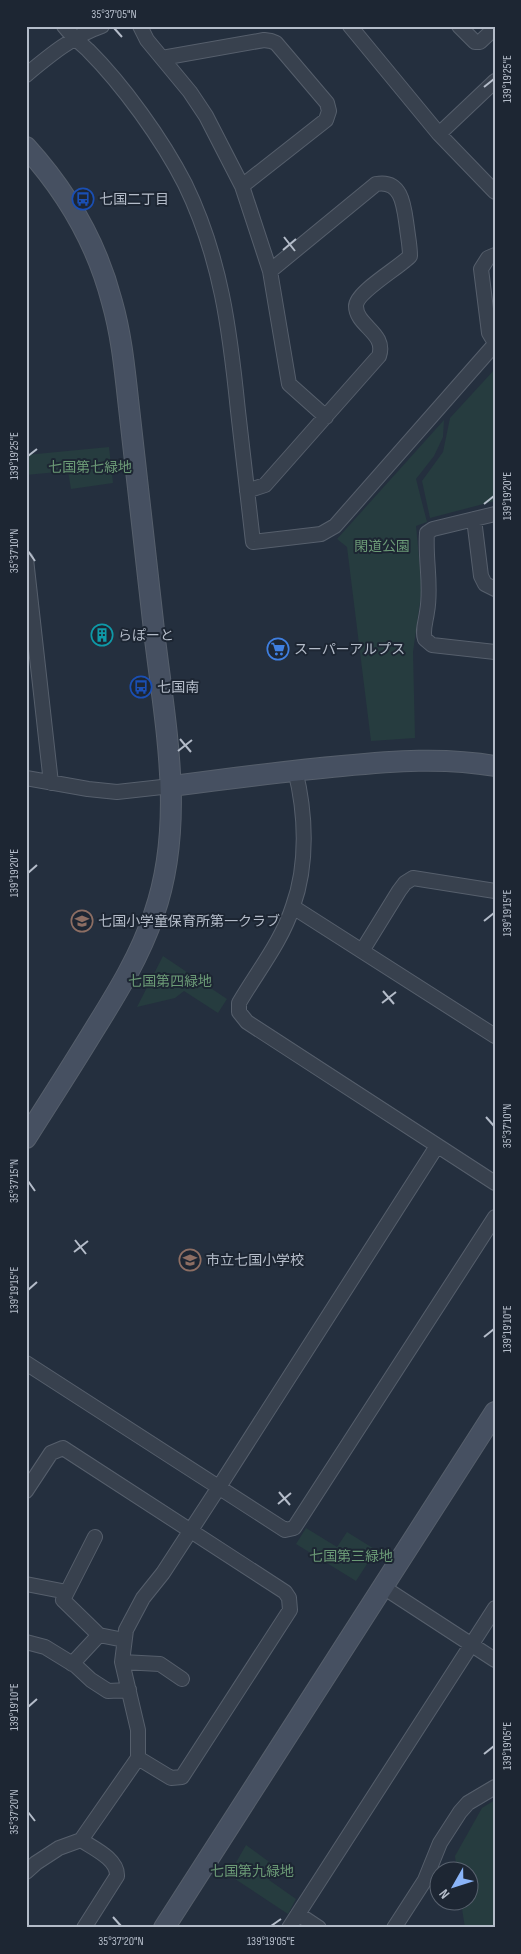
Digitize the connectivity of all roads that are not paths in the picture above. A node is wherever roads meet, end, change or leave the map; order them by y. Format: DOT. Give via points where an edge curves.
graph roads {
  1 [pos="64,26"];
  2 [pos="102,26"];
  3 [pos="140,26"];
  4 [pos="350,26"];
  5 [pos="459,26"];
  6 [pos="495,28"];
  7 [pos="74,38"];
  8 [pos="162,58"];
  9 [pos="26,75"];
  10 [pos="495,81"];
  11 [pos="439,134"];
  12 [pos="26,147"];
  13 [pos="242,186"];
  14 [pos="495,192"];
  15 [pos="495,255"];
  16 [pos="270,271"];
  17 [pos="495,344"];
  18 [pos="326,417"];
  19 [pos="247,491"];
  20 [pos="495,514"];
  21 [pos="474,519"];
  22 [pos="26,559"];
  23 [pos="495,589"];
  24 [pos="495,652"];
  25 [pos="495,766"];
  26 [pos="295,770"];
  27 [pos="26,778"];
  28 [pos="51,783"];
  29 [pos="171,786"];
  30 [pos="495,891"];
  31 [pos="293,907"];
  32 [pos="362,951"];
  33 [pos="495,1036"];
  34 [pos="26,1138"];
  35 [pos="437,1146"];
  36 [pos="495,1183"];
  37 [pos="495,1217"];
  38 [pos="26,1363"];
  39 [pos="495,1412"];
  40 [pos="219,1487"];
  41 [pos="26,1491"];
  42 [pos="190,1532"];
  43 [pos="95,1537"];
  44 [pos="26,1584"];
  45 [pos="384,1587"];
  46 [pos="67,1592"];
  47 [pos="495,1608"];
  48 [pos="99,1635"];
  49 [pos="124,1640"];
  50 [pos="26,1642"];
  51 [pos="471,1645"];
  52 [pos="495,1660"];
  53 [pos="122,1662"];
  54 [pos="72,1664"];
  55 [pos="182,1679"];
  56 [pos="129,1690"];
  57 [pos="138,1758"];
  58 [pos="495,1787"];
  59 [pos="81,1840"];
  60 [pos="26,1872"];
  61 [pos="298,1914"];
  62 [pos="84,1928"];
  63 [pos="164,1928"];
  64 [pos="289,1928"];
  65 [pos="319,1928"];
  66 [pos="394,1928"];
  1 -- 7 [label="street"];
  2 -- 7 [label="street"];
  3 -- 8 [label="street"];
  4 -- 11 [label="street"];
  5 -- 6 [label="street" via="475,42 480,42"];
  7 -- 9 [label="street"];
  7 -- 19 [label="street" via="88,50 144,119 184,184 203,227 220,282 230,332"];
  8 -- 13 [label="street" via="206,116"];
  8 -- 13 [label="street" via="272,40 327,103 326,120"];
  10 -- 11 [label="street"];
  11 -- 14 [label="street"];
  12 -- 29 [label="street" via="71,205 88,238 113,303 129,408"];
  13 -- 16 [label="street"];
  15 -- 17 [label="street" via="488,258 481,269 489,333"];
  16 -- 18 [label="street" via="289,384"];
  16 -- 18 [label="street" via="376,184 392,185 400,194 410,256 360,296 356,307 379,340 381,351"];
  17 -- 19 [label="street" via="328,531 253,542"];
  18 -- 19 [label="street" via="265,485"];
  20 -- 21 [label="street"];
  21 -- 23 [label="street" via="481,576 485,584"];
  21 -- 24 [label="street" via="427,533 429,600 424,636 432,644"];
  22 -- 28 [label="street"];
  25 -- 26 [label="street" via="420,760"];
  26 -- 29 [label="street"];
  26 -- 31 [label="street" via="303,806 304,842"];
  27 -- 28 [label="street"];
  28 -- 29 [label="street" via="117,792"];
  29 -- 34 [label="street" via="167,865 148,932 114,998"];
  30 -- 32 [label="street" via="413,878 399,891"];
  31 -- 32 [label="street"];
  31 -- 35 [label="street" via="279,937 239,1003 238,1012 247,1022"];
  32 -- 33 [label="street"];
  35 -- 36 [label="street"];
  35 -- 40 [label="street"];
  37 -- 40 [label="street" via="294,1528 285,1530"];
  38 -- 40 [label="street"];
  39 -- 45 [label="street"];
  40 -- 42 [label="street"];
  41 -- 42 [label="street" via="51,1453 63,1448"];
  42 -- 49 [label="street" via="144,1598"];
  42 -- 57 [label="street" via="284,1592 289,1598 290,1610 182,1777 171,1778"];
  43 -- 46 [label="street"];
  44 -- 46 [label="street"];
  45 -- 51 [label="street"];
  45 -- 63 [label="street"];
  46 -- 48 [label="street" via="63,1600"];
  47 -- 51 [label="street"];
  48 -- 49 [label="street"];
  48 -- 54 [label="street"];
  49 -- 53 [label="street"];
  50 -- 54 [label="street" via="45,1647"];
  51 -- 52 [label="street"];
  51 -- 61 [label="street"];
  53 -- 55 [label="street" via="160,1664"];
  53 -- 56 [label="street"];
  54 -- 56 [label="street" via="108,1691"];
  56 -- 57 [label="street" via="138,1730"];
  57 -- 59 [label="street"];
  58 -- 66 [label="street" via="468,1803 460,1812 440,1844 425,1880"];
  59 -- 60 [label="street" via="59,1848"];
  59 -- 62 [label="street" via="114,1863 117,1870 117,1876"];
  61 -- 64 [label="street"];
  61 -- 65 [label="street"];
}
